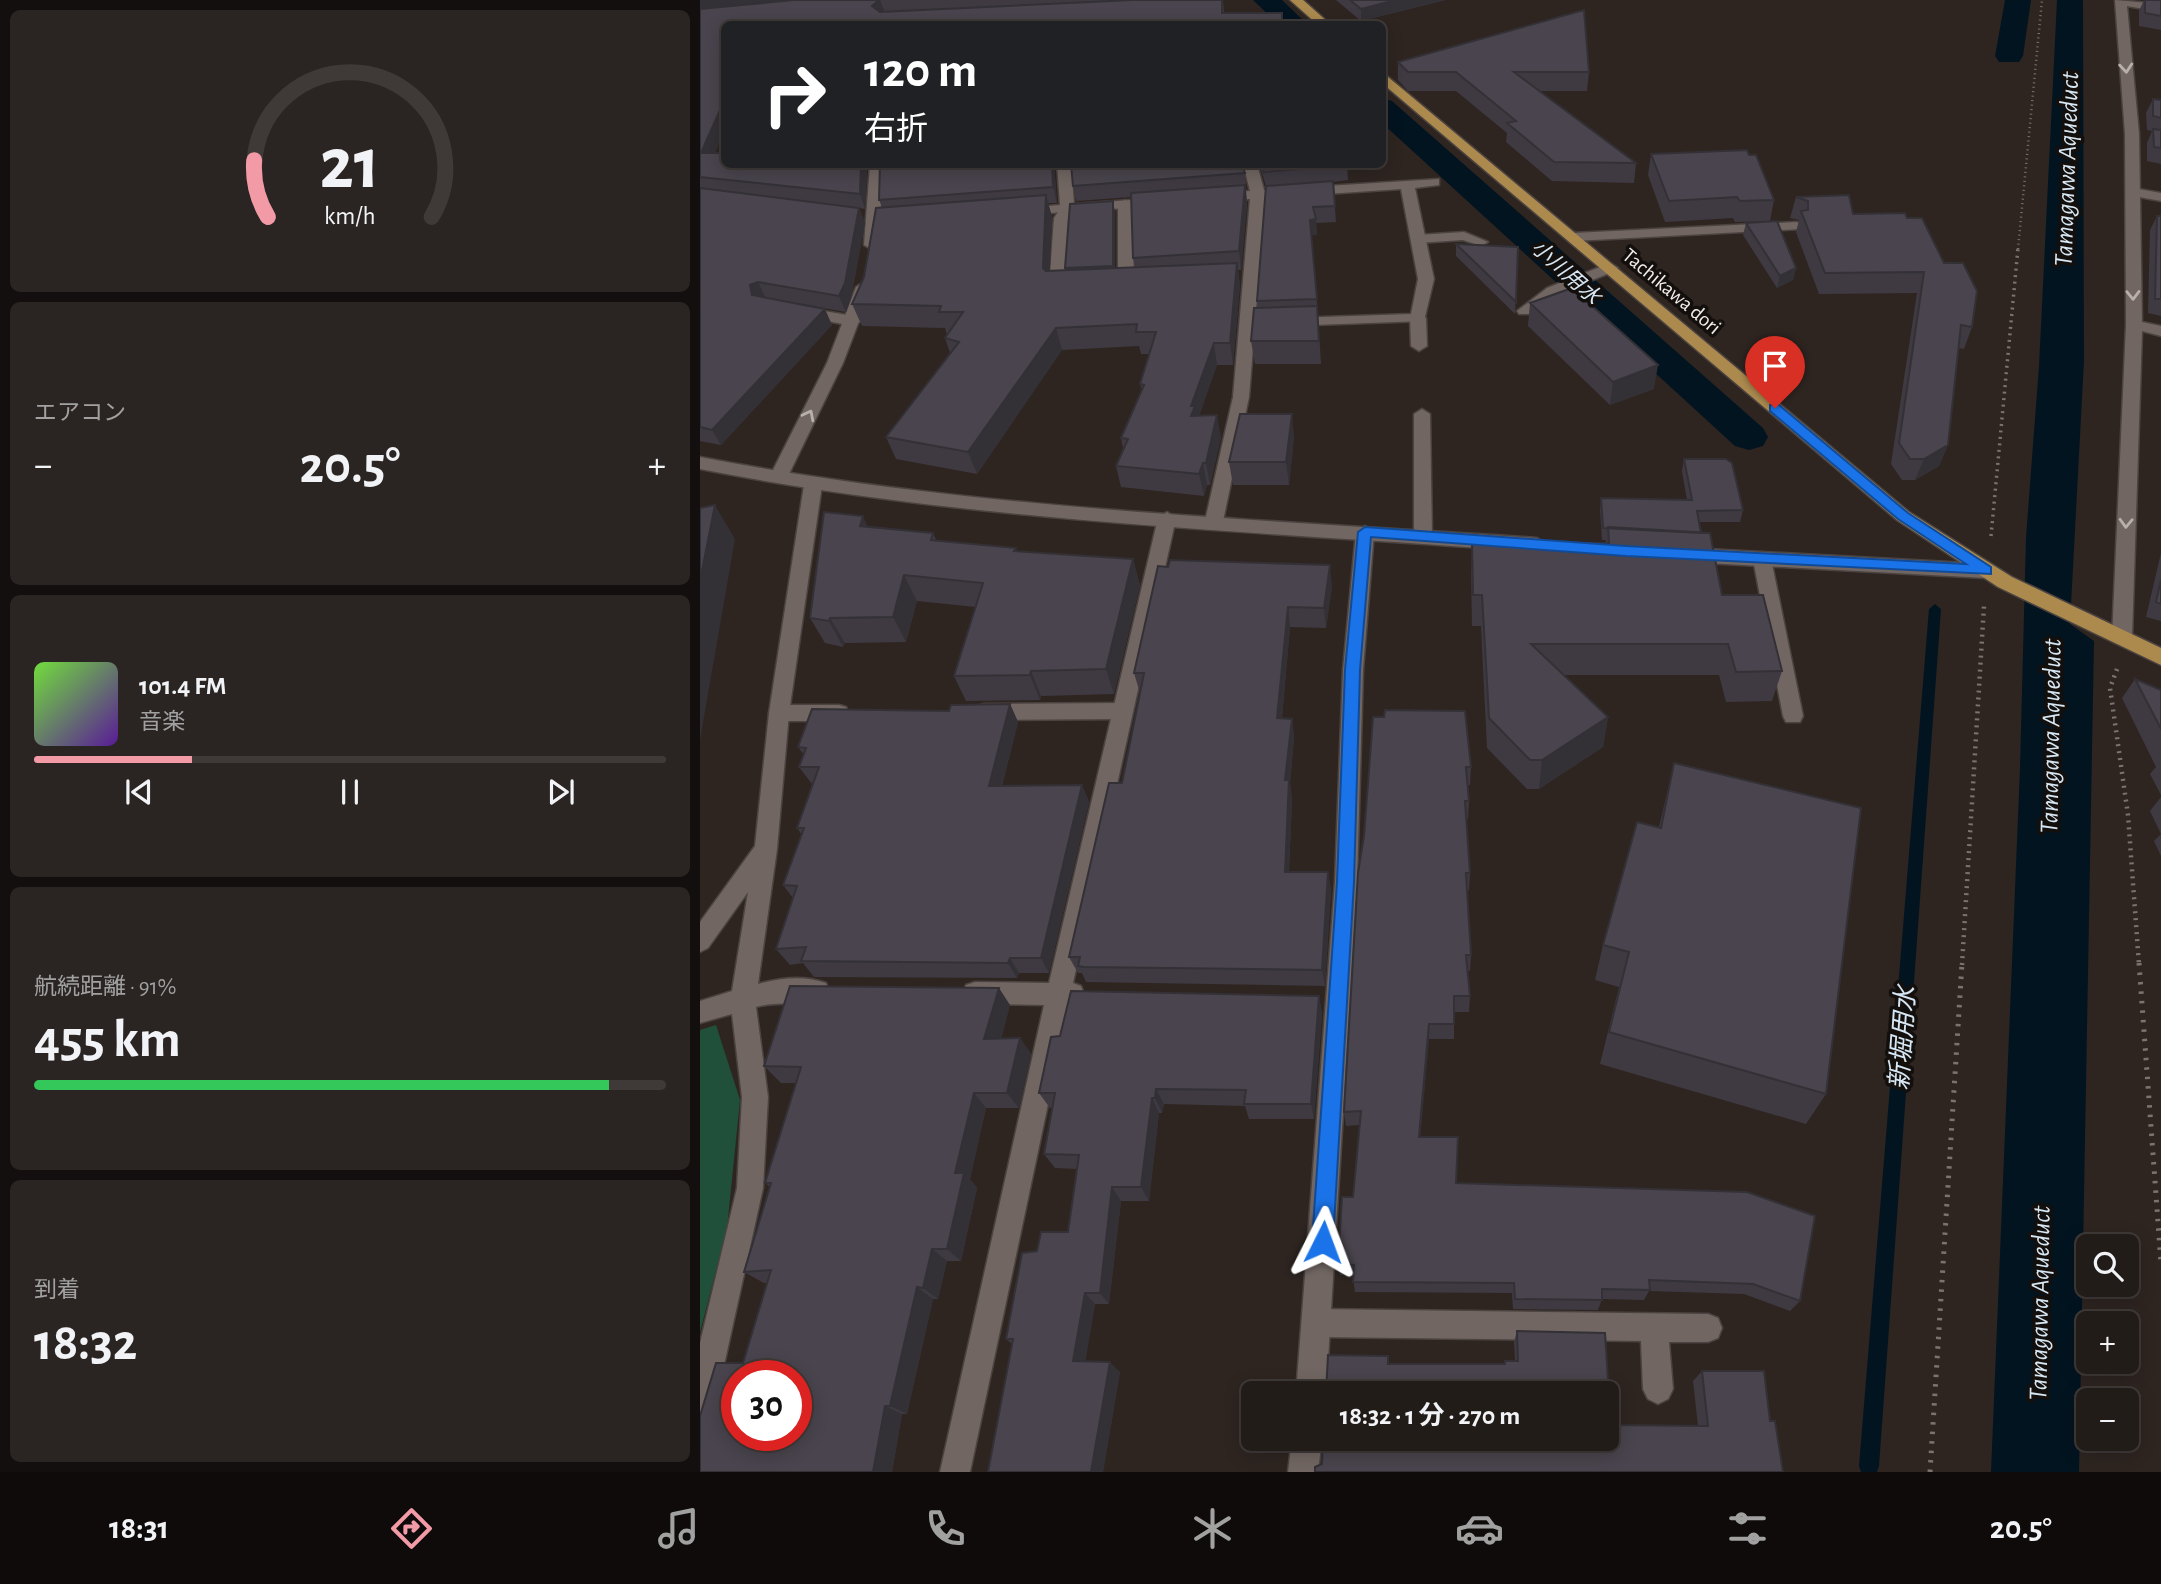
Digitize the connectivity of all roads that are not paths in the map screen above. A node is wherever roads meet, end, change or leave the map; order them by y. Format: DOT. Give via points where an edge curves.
graph roads {
  1 [pos="1296,0"];
  2 [pos="2121,1"];
  3 [pos="2161,8"];
  4 [pos="1320,21"];
  5 [pos="1386,79"];
  6 [pos="2132,134"];
  7 [pos="2151,137"];
  8 [pos="877,168"];
  9 [pos="1064,168"];
  10 [pos="1251,168"];
  11 [pos="1434,182"];
  12 [pos="1407,185"];
  13 [pos="2133,192"];
  14 [pos="1258,193"];
  15 [pos="2161,197"];
  16 [pos="1205,198"];
  17 [pos="1179,200"];
  18 [pos="1125,204"];
  19 [pos="1067,209"];
  20 [pos="1012,213"];
  21 [pos="1796,226"];
  22 [pos="1574,237"];
  23 [pos="1418,239"];
  24 [pos="1481,242"];
  25 [pos="1610,268"];
  26 [pos="1154,283"];
  27 [pos="1085,286"];
  28 [pos="790,310"];
  29 [pos="1525,311"];
  30 [pos="1418,318"];
  31 [pos="853,321"];
  32 [pos="1261,325"];
  33 [pos="2134,325"];
  34 [pos="2161,331"];
  35 [pos="1419,346"];
  36 [pos="1422,414"];
  37 [pos="700,463"];
  38 [pos="779,476"];
  39 [pos="813,485"];
  40 [pos="1167,518"];
  41 [pos="1214,521"];
  42 [pos="1365,532"];
  43 [pos="1423,536"];
  44 [pos="1558,546"];
  45 [pos="1667,554"];
  46 [pos="1762,559"];
  47 [pos="1986,570"];
  48 [pos="2115,634"];
  49 [pos="2161,657"];
  50 [pos="1123,710"];
  51 [pos="861,712"];
  52 [pos="958,712"];
  53 [pos="779,713"];
  54 [pos="1793,716"];
  55 [pos="766,849"];
  56 [pos="700,941"];
  57 [pos="844,991"];
  58 [pos="951,992"];
  59 [pos="1062,992"];
  60 [pos="1092,997"];
  61 [pos="1310,999"];
  62 [pos="1337,1000"];
  63 [pos="743,1002"];
  64 [pos="700,1012"];
  65 [pos="1318,1323"];
  66 [pos="1654,1327"];
  67 [pos="1708,1328"];
  68 [pos="1312,1381"];
  69 [pos="1658,1390"];
  70 [pos="700,1405"];
  71 [pos="1305,1451"];
  72 [pos="955,1472"];
  73 [pos="1303,1472"];
  1 -- 4 [label="main road"];
  2 -- 3 [label="street"];
  2 -- 6 [label="street, one-way"];
  5 -- 22 [label="main road, Tachikawa dori"];
  6 -- 7 [label="street"];
  6 -- 13 [label="street"];
  8 -- 31 [label="street" via="867,267"];
  9 -- 19 [label="street"];
  10 -- 14 [label="street"];
  11 -- 12 [label="street"];
  12 -- 14 [label="street"];
  12 -- 23 [label="street"];
  13 -- 15 [label="street"];
  13 -- 33 [label="street, one-way"];
  14 -- 16 [label="street"];
  14 -- 32 [label="street" via="1245,278"];
  17 -- 18 [label="street"];
  18 -- 19 [label="street"];
  18 -- 26 [label="street" via="1120,284"];
  19 -- 20 [label="street"];
  19 -- 27 [label="street" via="1061,218 1057,287"];
  21 -- 22 [label="street"];
  22 -- 25 [label="main road, Tachikawa dori"];
  23 -- 24 [label="street" via="1464,236"];
  23 -- 30 [label="street" via="1426,279"];
  25 -- 29 [label="street" via="1552,291"];
  25 -- 47 [label="main road, Tachikawa dori" via="1903,516"];
  28 -- 31 [label="street"];
  30 -- 32 [label="street"];
  30 -- 35 [label="street"];
  38 -- 31 [label="street, one-way"];
  32 -- 41 [label="street"];
  33 -- 34 [label="street"];
  33 -- 48 [label="street, one-way"];
  36 -- 43 [label="street"];
  37 -- 38 [label="street"];
  38 -- 39 [label="street"];
  39 -- 40 [label="street"];
  39 -- 53 [label="street"];
  40 -- 41 [label="street"];
  40 -- 50 [label="street"];
  41 -- 42 [label="street"];
  42 -- 43 [label="street"];
  42 -- 62 [label="street" via="1353,670"];
  43 -- 44 [label="street"];
  45 -- 46 [label="street"];
  46 -- 47 [label="street"];
  46 -- 54 [label="street"];
  47 -- 48 [label="main road, Tachikawa dori"];
  48 -- 49 [label="main road"];
  50 -- 52 [label="street"];
  50 -- 59 [label="street"];
  51 -- 53 [label="street"];
  53 -- 55 [label="street"];
  55 -- 56 [label="street"];
  55 -- 63 [label="street"];
  57 -- 63 [label="street" via="776,990"];
  58 -- 59 [label="street"];
  59 -- 60 [label="street"];
  59 -- 72 [label="street"];
  61 -- 62 [label="street"];
  62 -- 65 [label="street"];
  63 -- 64 [label="street"];
  63 -- 70 [label="street" via="755,1097 750,1188"];
  65 -- 66 [label="street"];
  65 -- 68 [label="street"];
  66 -- 67 [label="street"];
  66 -- 69 [label="street"];
  71 -- 73 [label="street"];
}
